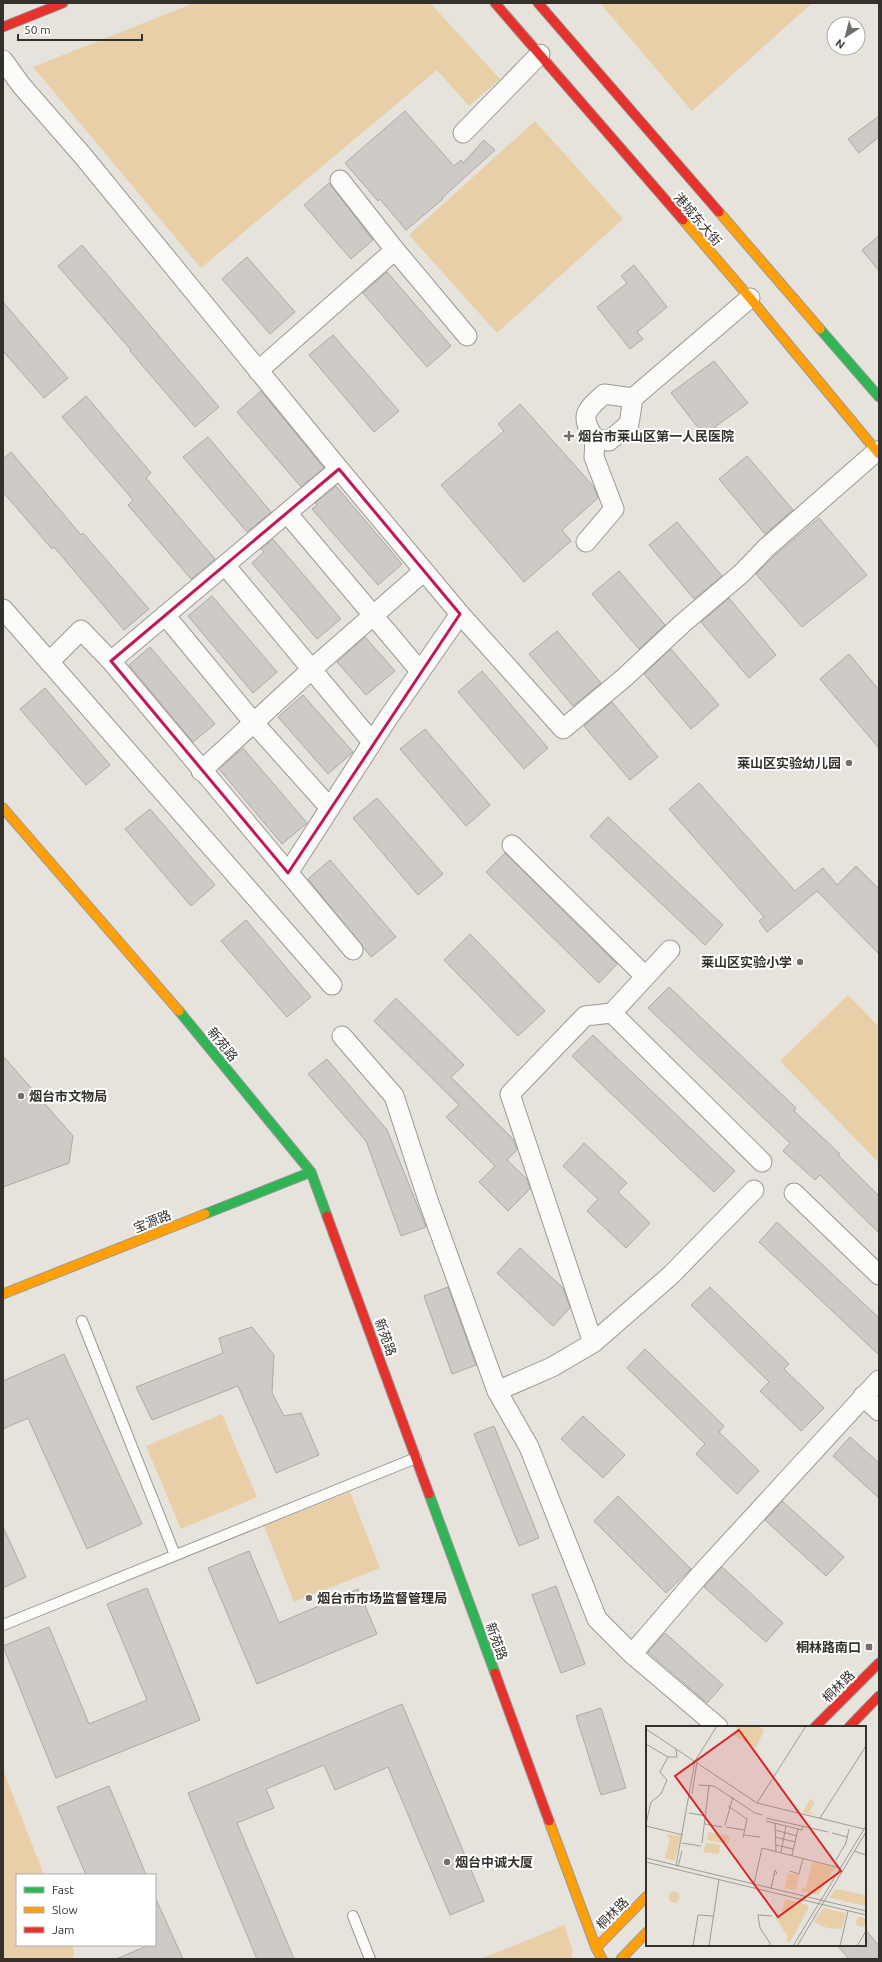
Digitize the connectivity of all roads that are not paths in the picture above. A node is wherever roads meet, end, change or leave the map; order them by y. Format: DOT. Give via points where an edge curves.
graph roads {
  1 [pos="63,3"];
  2 [pos="495,3"];
  3 [pos="538,3"];
  4 [pos="3,27"];
  5 [pos="540,54"];
  6 [pos="3,60"];
  7 [pos="463,134"];
  8 [pos="340,180"];
  9 [pos="395,250"];
  10 [pos="750,298"];
  11 [pos="467,336"];
  12 [pos="258,371"];
  13 [pos="879,397"];
  14 [pos="633,398"];
  15 [pos="595,439"];
  16 [pos="878,452"];
  17 [pos="338,469"];
  18 [pos="287,513"];
  19 [pos="586,542"];
  20 [pos="225,565"];
  21 [pos="424,571"];
  22 [pos="3,609"];
  23 [pos="460,614"];
  24 [pos="165,615"];
  25 [pos="373,616"];
  26 [pos="111,661"];
  27 [pos="49,662"];
  28 [pos="312,669"];
  29 [pos="420,671"];
  30 [pos="254,723"];
  31 [pos="372,742"];
  32 [pos="201,771"];
  33 [pos="3,808"];
  34 [pos="330,808"];
  35 [pos="512,845"];
  36 [pos="288,873"];
  37 [pos="353,950"];
  38 [pos="670,950"];
  39 [pos="645,976"];
  40 [pos="332,985"];
  41 [pos="612,1013"];
  42 [pos="342,1036"];
  43 [pos="762,1162"];
  44 [pos="311,1172"];
  45 [pos="754,1190"];
  46 [pos="794,1193"];
  47 [pos="879,1275"];
  48 [pos="3,1294"];
  49 [pos="82,1321"];
  50 [pos="592,1343"];
  51 [pos="879,1380"];
  52 [pos="497,1390"];
  53 [pos="863,1396"];
  54 [pos="879,1411"];
  55 [pos="416,1458"];
  56 [pos="175,1555"];
  57 [pos="3,1624"];
  58 [pos="632,1654"];
  59 [pos="879,1663"];
  60 [pos="879,1696"];
  61 [pos="717,1726"];
  62 [pos="816,1726"];
  63 [pos="849,1726"];
  64 [pos="646,1897"];
  65 [pos="354,1916"];
  66 [pos="646,1933"];
  67 [pos="596,1948"];
  68 [pos="370,1959"];
  69 [pos="602,1959"];
  70 [pos="621,1959"];
  1 -- 4 [label="street"];
  2 -- 5 [label="street, 港城东大街"];
  3 -- 13 [label="street, 港城东大街"];
  5 -- 7 [label="street"];
  5 -- 10 [label="street, 港城东大街"];
  6 -- 12 [label="street"];
  8 -- 9 [label="street"];
  9 -- 11 [label="street"];
  9 -- 12 [label="street"];
  10 -- 14 [label="street"];
  10 -- 16 [label="street, 港城东大街"];
  12 -- 17 [label="street"];
  14 -- 15 [label="street" via="629,424 609,441"];
  14 -- 15 [label="street" via="604,394 593,404 586,414 585,424"];
  15 -- 19 [label="street" via="594,457 614,509"];
  16 -- 23 [label="street" via="563,729"];
  17 -- 18 [label="street"];
  17 -- 21 [label="street"];
  18 -- 20 [label="street"];
  18 -- 25 [label="street"];
  20 -- 24 [label="street"];
  20 -- 28 [label="street"];
  21 -- 23 [label="street"];
  21 -- 25 [label="street"];
  22 -- 27 [label="street"];
  23 -- 29 [label="street"];
  24 -- 26 [label="street"];
  24 -- 30 [label="street"];
  25 -- 28 [label="street"];
  25 -- 29 [label="street"];
  26 -- 27 [label="street" via="81,630"];
  26 -- 32 [label="street"];
  27 -- 40 [label="street"];
  28 -- 30 [label="street"];
  28 -- 31 [label="street"];
  29 -- 31 [label="street"];
  30 -- 32 [label="street"];
  30 -- 34 [label="street"];
  31 -- 34 [label="street"];
  32 -- 36 [label="street"];
  33 -- 44 [label="street, 新苑路" via="158,986"];
  34 -- 36 [label="street"];
  35 -- 39 [label="street"];
  36 -- 37 [label="street"];
  38 -- 39 [label="street"];
  39 -- 41 [label="street"];
  41 -- 43 [label="street"];
  41 -- 50 [label="street" via="585,1016 510,1094"];
  42 -- 52 [label="street" via="394,1096 428,1200"];
  44 -- 48 [label="street, 宝源路"];
  44 -- 55 [label="street, 新苑路"];
  45 -- 50 [label="street" via="671,1275"];
  46 -- 47 [label="street"];
  49 -- 56 [label="lane"];
  50 -- 52 [label="street" via="552,1367"];
  51 -- 53 [label="street"];
  52 -- 58 [label="street" via="528,1447 597,1619"];
  53 -- 54 [label="street"];
  53 -- 58 [label="street" via="699,1576"];
  55 -- 56 [label="lane"];
  55 -- 67 [label="street, 新苑路"];
  56 -- 57 [label="lane"];
  58 -- 61 [label="street"];
  59 -- 62 [label="street, 桐林路"];
  60 -- 63 [label="street"];
  64 -- 67 [label="street, 桐林路"];
  65 -- 68 [label="lane"];
  66 -- 70 [label="street"];
  67 -- 69 [label="street, 新苑路"];
}
